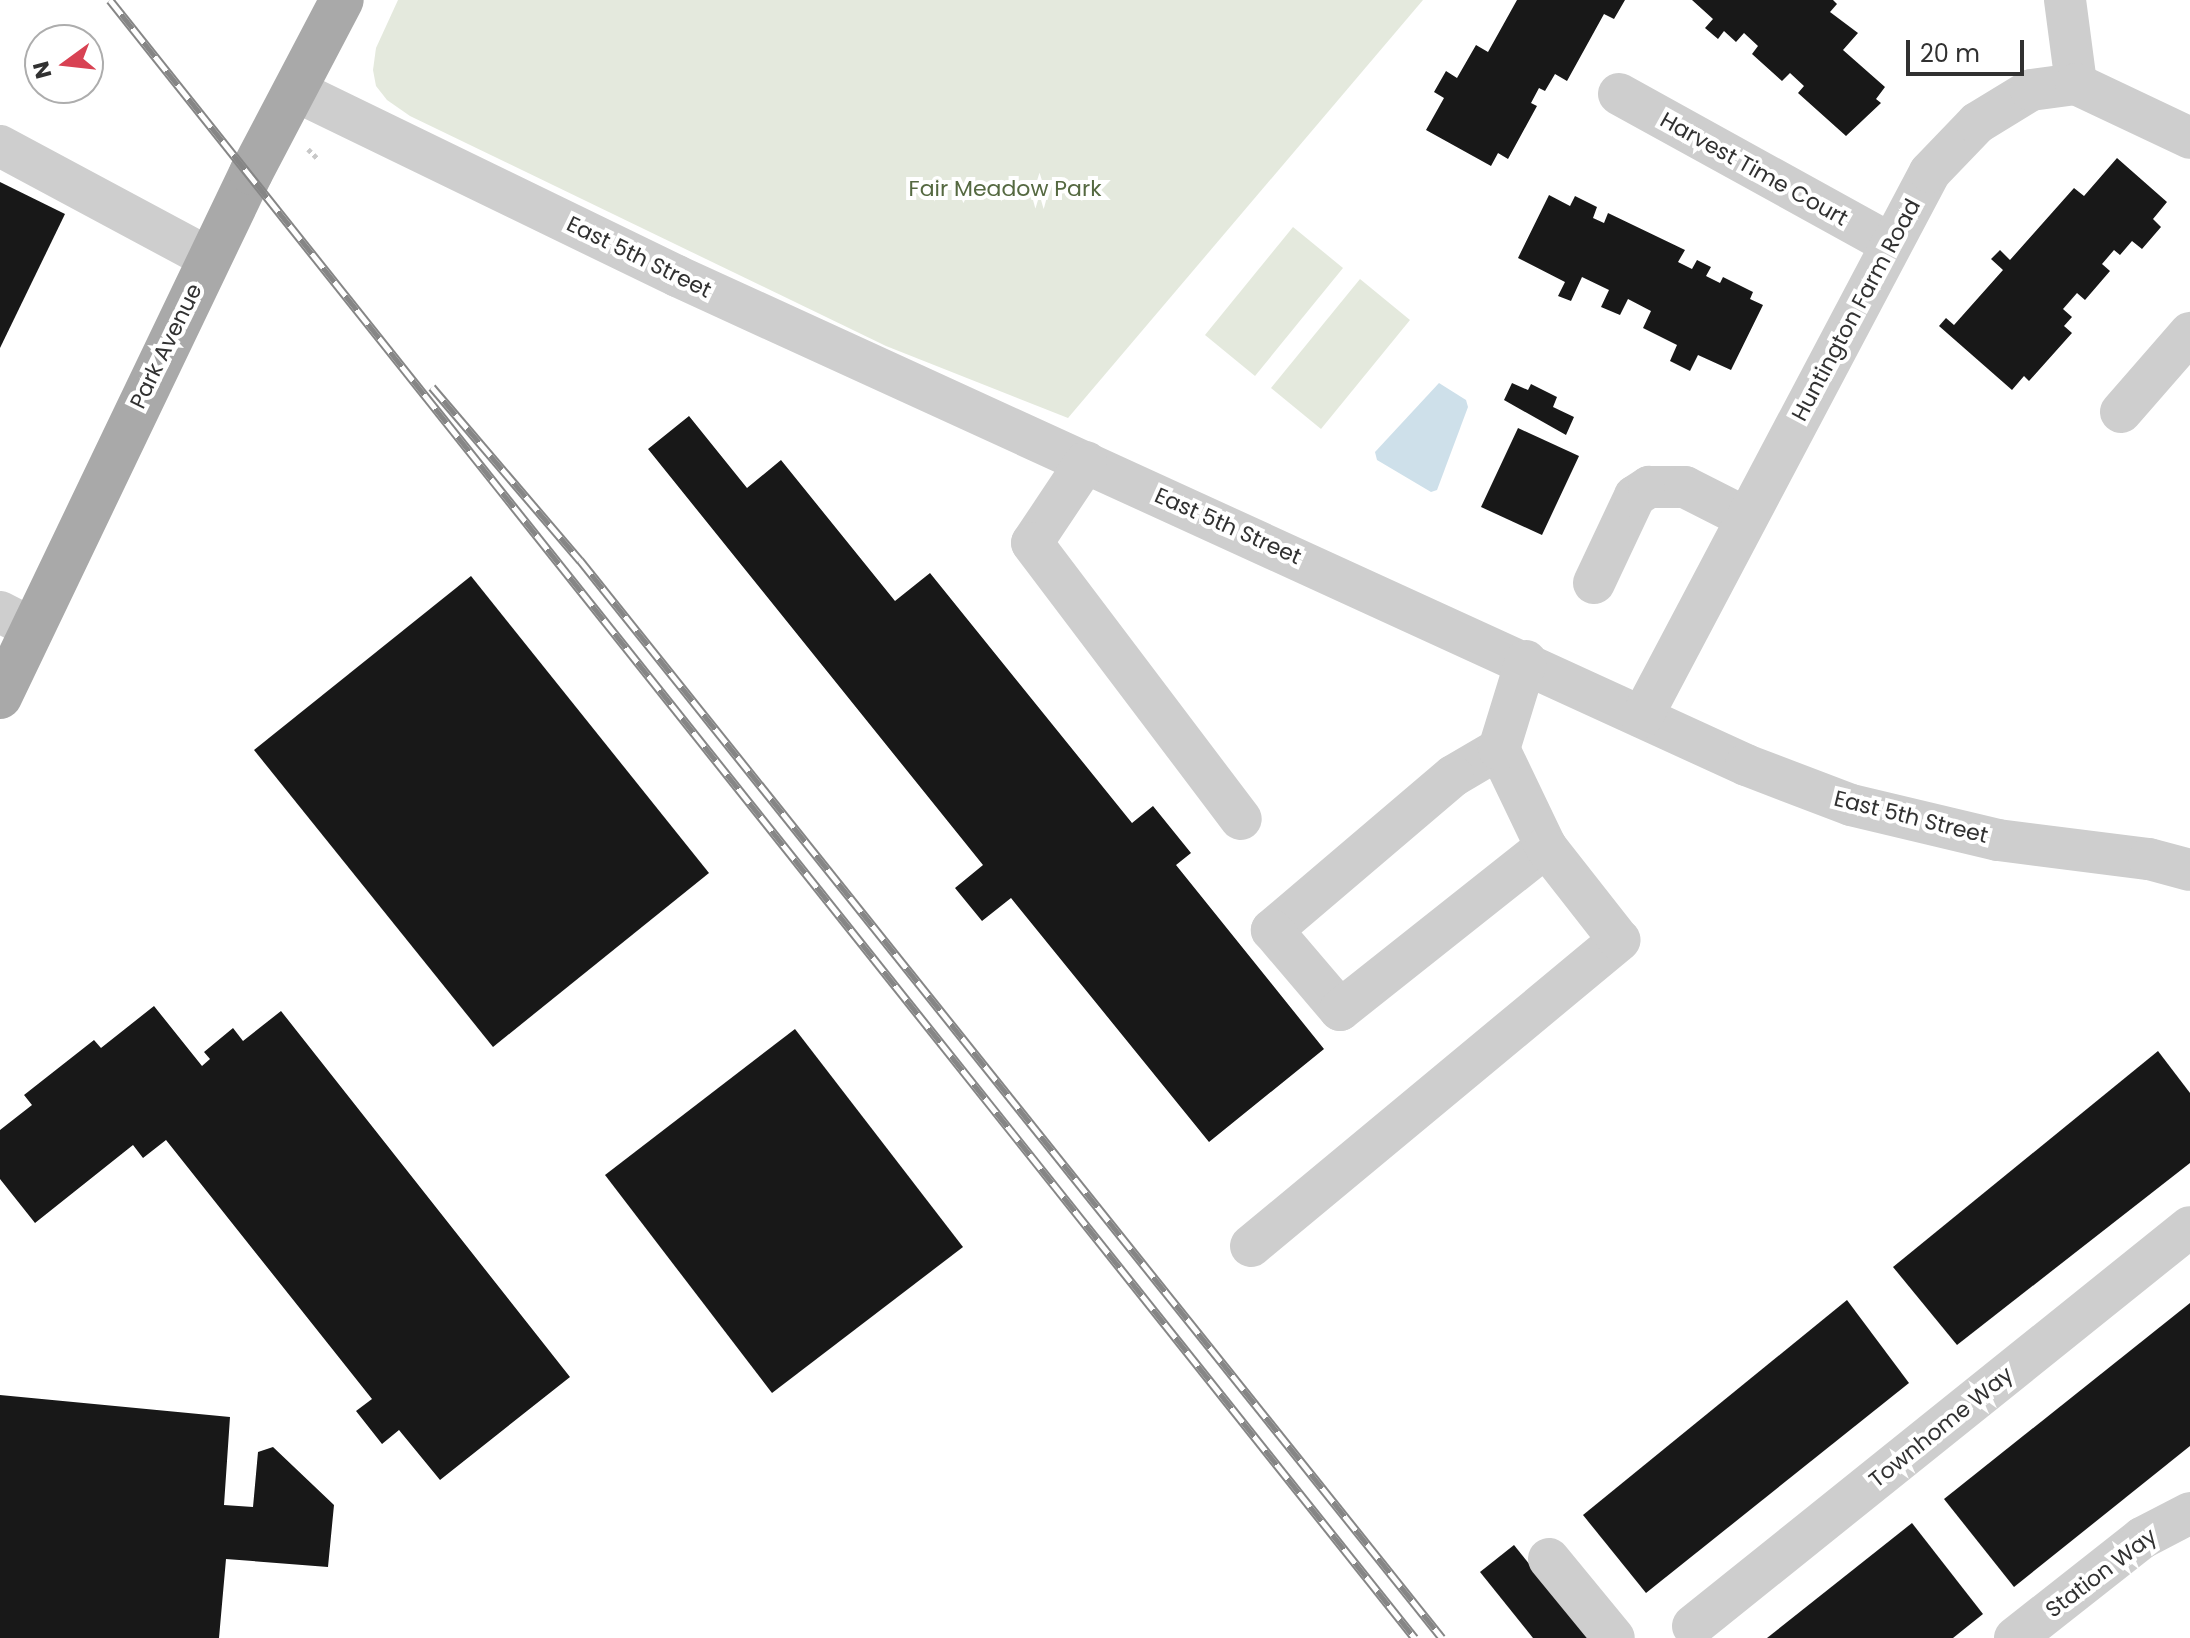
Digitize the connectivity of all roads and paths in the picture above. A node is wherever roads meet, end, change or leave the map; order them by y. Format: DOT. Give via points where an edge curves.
graph roads {
  1 [pos="342,0"];
  2 [pos="2065,0"];
  3 [pos="2076,84"];
  4 [pos="296,91"];
  5 [pos="1619,94"];
  6 [pos="2190,138"];
  7 [pos="0,146"];
  8 [pos="1889,243"];
  9 [pos="209,258"];
  10 [pos="2190,333"];
  11 [pos="2121,412"];
  12 [pos="1086,462"];
  13 [pos="1746,518"];
  14 [pos="1594,583"];
  15 [pos="15,620"];
  16 [pos="1526,661"];
  17 [pos="0,697"];
  18 [pos="1642,717"];
  19 [pos="1499,749"];
  20 [pos="1241,819"];
  21 [pos="1546,847"];
  22 [pos="2190,870"];
  23 [pos="2190,1227"];
  24 [pos="1251,1246"];
  25 [pos="2190,1513"];
  26 [pos="1549,1559"];
  27 [pos="1693,1626"];
  28 [pos="1614,1638"];
  29 [pos="2015,1638"];
  1 -- 4 [label="main road, Park Avenue"];
  2 -- 3 [label="street"];
  3 -- 6 [label="street"];
  3 -- 8 [label="street, Huntington Farm Road" via="2031,90 1977,123 1930,172"];
  4 -- 9 [label="main road, Park Avenue"];
  4 -- 12 [label="street, East 5th Street" via="677,276"];
  5 -- 8 [label="street, Harvest Time Court"];
  7 -- 9 [label="street"];
  8 -- 13 [label="street, Huntington Farm Road"];
  9 -- 15 [label="main road, Park Avenue"];
  10 -- 11 [label="street"];
  12 -- 16 [label="street, East 5th Street"];
  12 -- 20 [label="street" via="1032,543"];
  13 -- 14 [label="street" via="1685,487 1649,487 1635,496"];
  13 -- 18 [label="street, Huntington Farm Road"];
  15 -- 17 [label="main road, Park Avenue"];
  16 -- 18 [label="street, East 5th Street"];
  16 -- 19 [label="street"];
  18 -- 22 [label="street, East 5th Street" via="1851,805 1998,840 2149,859"];
  19 -- 21 [label="street"];
  19 -- 21 [label="street" via="1453,776 1272,930 1340,1010"];
  21 -- 24 [label="street" via="1619,940"];
  23 -- 27 [label="street, Townhome Way"];
  25 -- 29 [label="street, Station Way" via="2142,1538"];
  26 -- 28 [label="street"];
}
